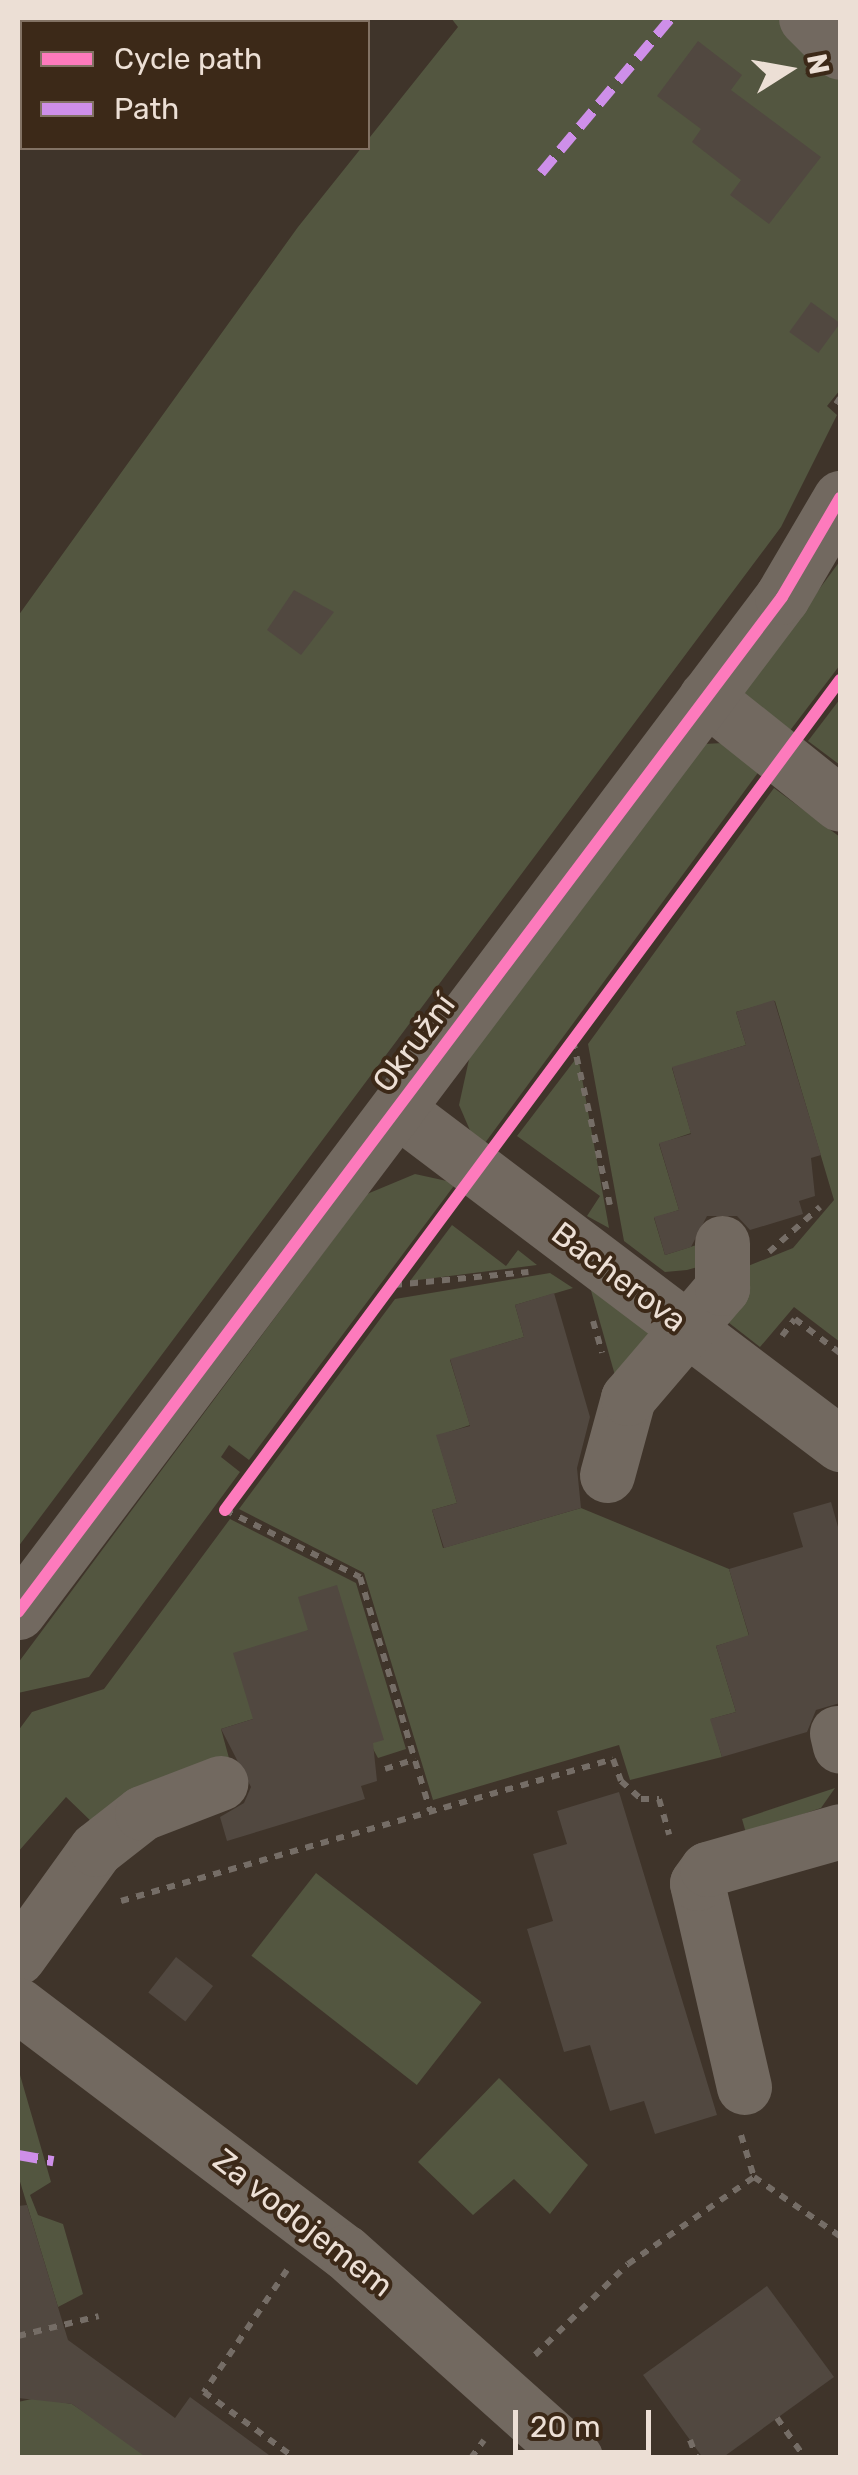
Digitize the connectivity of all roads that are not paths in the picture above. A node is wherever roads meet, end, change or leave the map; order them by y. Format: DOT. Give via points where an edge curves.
graph roads {
  1 [pos="806,18"];
  2 [pos="840,52"];
  3 [pos="840,459"];
  4 [pos="836,514"];
  5 [pos="706,697"];
  6 [pos="840,804"];
  7 [pos="398,1110"];
  8 [pos="725,1254"];
  9 [pos="690,1331"];
  10 [pos="840,1444"];
  11 [pos="607,1474"];
  12 [pos="18,1612"];
  13 [pos="220,1784"];
  14 [pos="840,1832"];
  15 [pos="18,1957"];
  16 [pos="18,2005"];
  17 [pos="744,2088"];
  18 [pos="575,2458"];
  1 -- 2 [label="street"];
  3 -- 4 [label="street"];
  4 -- 5 [label="street, Okružní"];
  5 -- 6 [label="street"];
  5 -- 7 [label="street, Okružní"];
  7 -- 9 [label="street, Bacherova"];
  7 -- 12 [label="street, Okružní"];
  8 -- 9 [label="street" via="722,1288"];
  9 -- 10 [label="street, Bacherova"];
  9 -- 11 [label="street" via="628,1398"];
  13 -- 15 [label="street" via="142,1813 96,1849"];
  14 -- 17 [label="street" via="707,1869 695,1902"];
  16 -- 18 [label="street, Za vodojemem" via="345,2252"];
}
